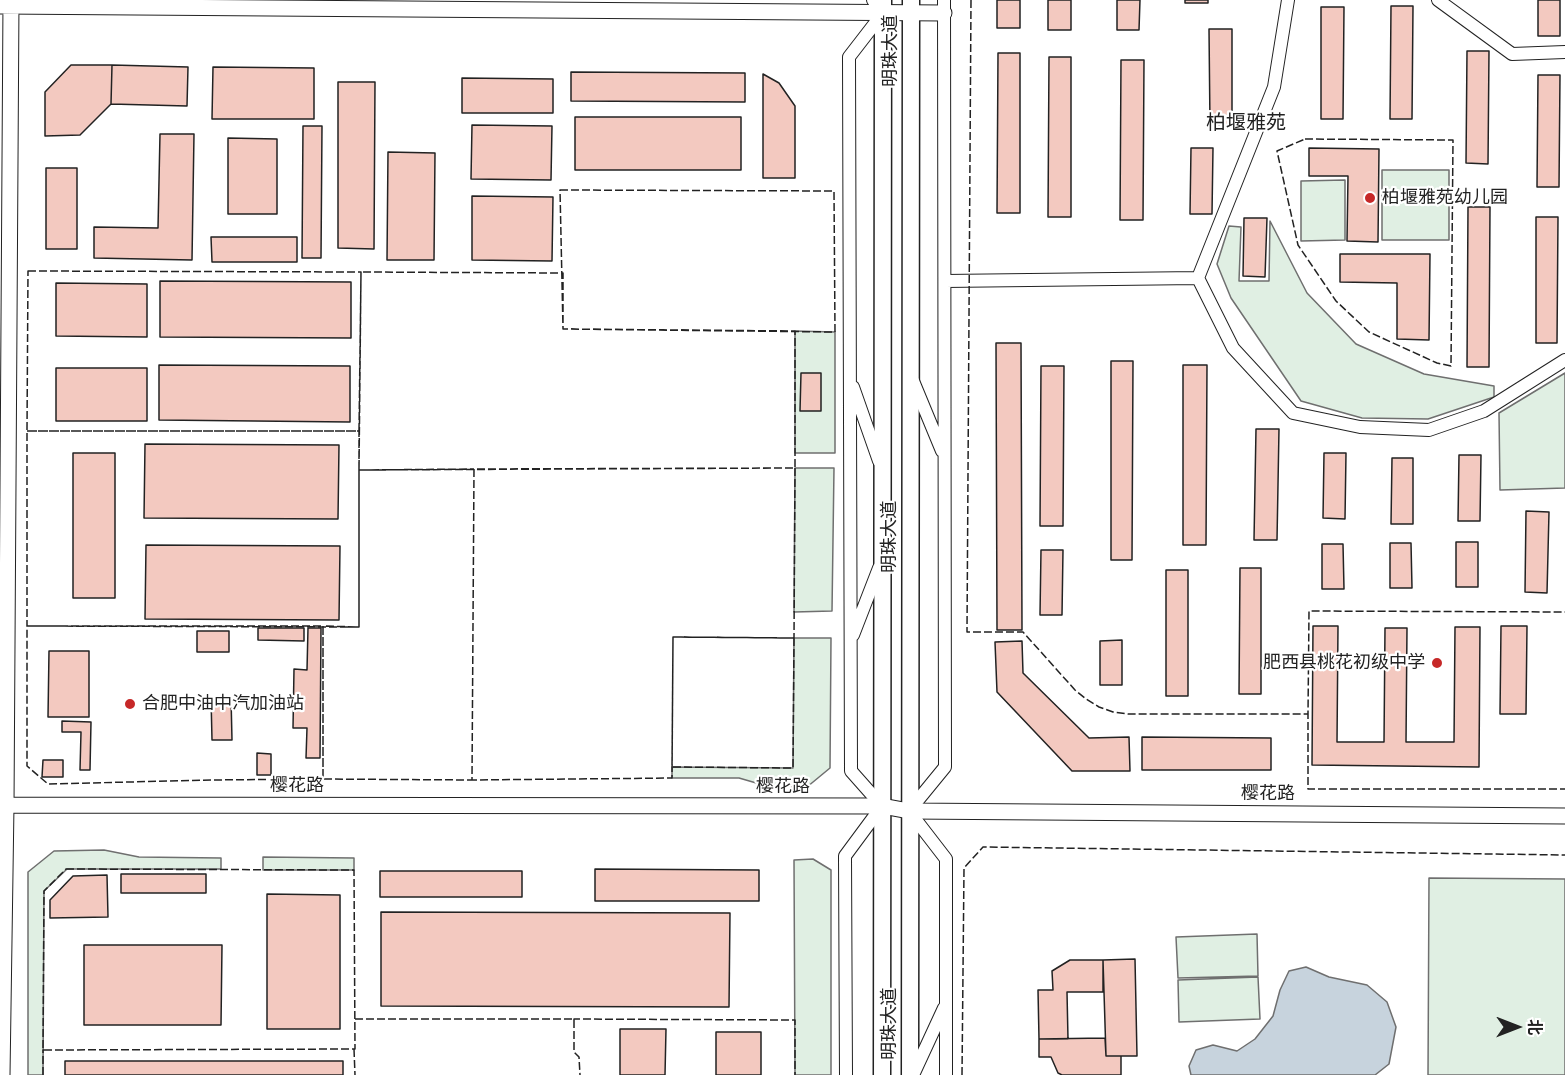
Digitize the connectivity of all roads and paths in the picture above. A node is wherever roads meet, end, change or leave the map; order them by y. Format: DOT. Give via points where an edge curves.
graph roads {
  1 [pos="1288,0"];
  2 [pos="1438,0"];
  3 [pos="8,4"];
  4 [pos="879,4"];
  5 [pos="911,7"];
  6 [pos="944,7"];
  7 [pos="1565,52"];
  8 [pos="882,168"];
  9 [pos="910,168"];
  10 [pos="1198,278"];
  11 [pos="945,281"];
  12 [pos="1565,360"];
  13 [pos="910,374"];
  14 [pos="850,377"];
  15 [pos="945,458"];
  16 [pos="882,469"];
  17 [pos="882,561"];
  18 [pos="851,642"];
  19 [pos="882,669"];
  20 [pos="909,670"];
  21 [pos="3,805"];
  22 [pos="882,806"];
  23 [pos="909,811"];
  24 [pos="1565,816"];
  25 [pos="882,975"];
  26 [pos="910,976"];
  27 [pos="946,1004"];
  28 [pos="2,1075"];
  29 [pos="846,1075"];
  30 [pos="882,1075"];
  31 [pos="911,1075"];
  32 [pos="946,1075"];
  1 -- 10 [label="street" via="1274,87"];
  2 -- 7 [label="street" via="1512,54"];
  3 -- 4 [label="street"];
  3 -- 21 [label="street"];
  4 -- 5 [label="street"];
  4 -- 8 [label="main road, 明珠大道"];
  4 -- 14 [label="street" via="849,57"];
  5 -- 6 [label="street"];
  5 -- 9 [label="main road, 明珠大道"];
  6 -- 11 [label="street"];
  8 -- 9 [label="main road" via="891,149 903,149"];
  8 -- 16 [label="main road, 明珠大道"];
  9 -- 13 [label="main road, 明珠大道"];
  10 -- 11 [label="street"];
  10 -- 12 [label="street" via="1233,348 1293,412 1360,427 1429,430 1484,411"];
  11 -- 15 [label="street"];
  13 -- 15 [label="street"];
  13 -- 20 [label="main road, 明珠大道"];
  14 -- 16 [label="street"];
  14 -- 18 [label="street"];
  15 -- 23 [label="street" via="945,768"];
  16 -- 17 [label="main road, 明珠大道"];
  17 -- 18 [label="street"];
  17 -- 19 [label="main road, 明珠大道"];
  18 -- 22 [label="street" via="851,771"];
  19 -- 20 [label="main road" via="889,686 901,685"];
  19 -- 22 [label="main road, 明珠大道"];
  20 -- 23 [label="main road, 明珠大道"];
  21 -- 22 [label="street, 樱花路"];
  21 -- 28 [label="street"];
  22 -- 23 [label="street, 樱花路"];
  22 -- 25 [label="main road, 明珠大道"];
  22 -- 29 [label="street" via="845,856"];
  23 -- 24 [label="street, 樱花路"];
  23 -- 26 [label="main road, 明珠大道"];
  23 -- 27 [label="street" via="946,859"];
  25 -- 26 [label="main road" via="891,962 900,963"];
  25 -- 30 [label="main road, 明珠大道"];
  26 -- 31 [label="main road, 明珠大道"];
  27 -- 31 [label="street"];
  27 -- 32 [label="street"];
}
